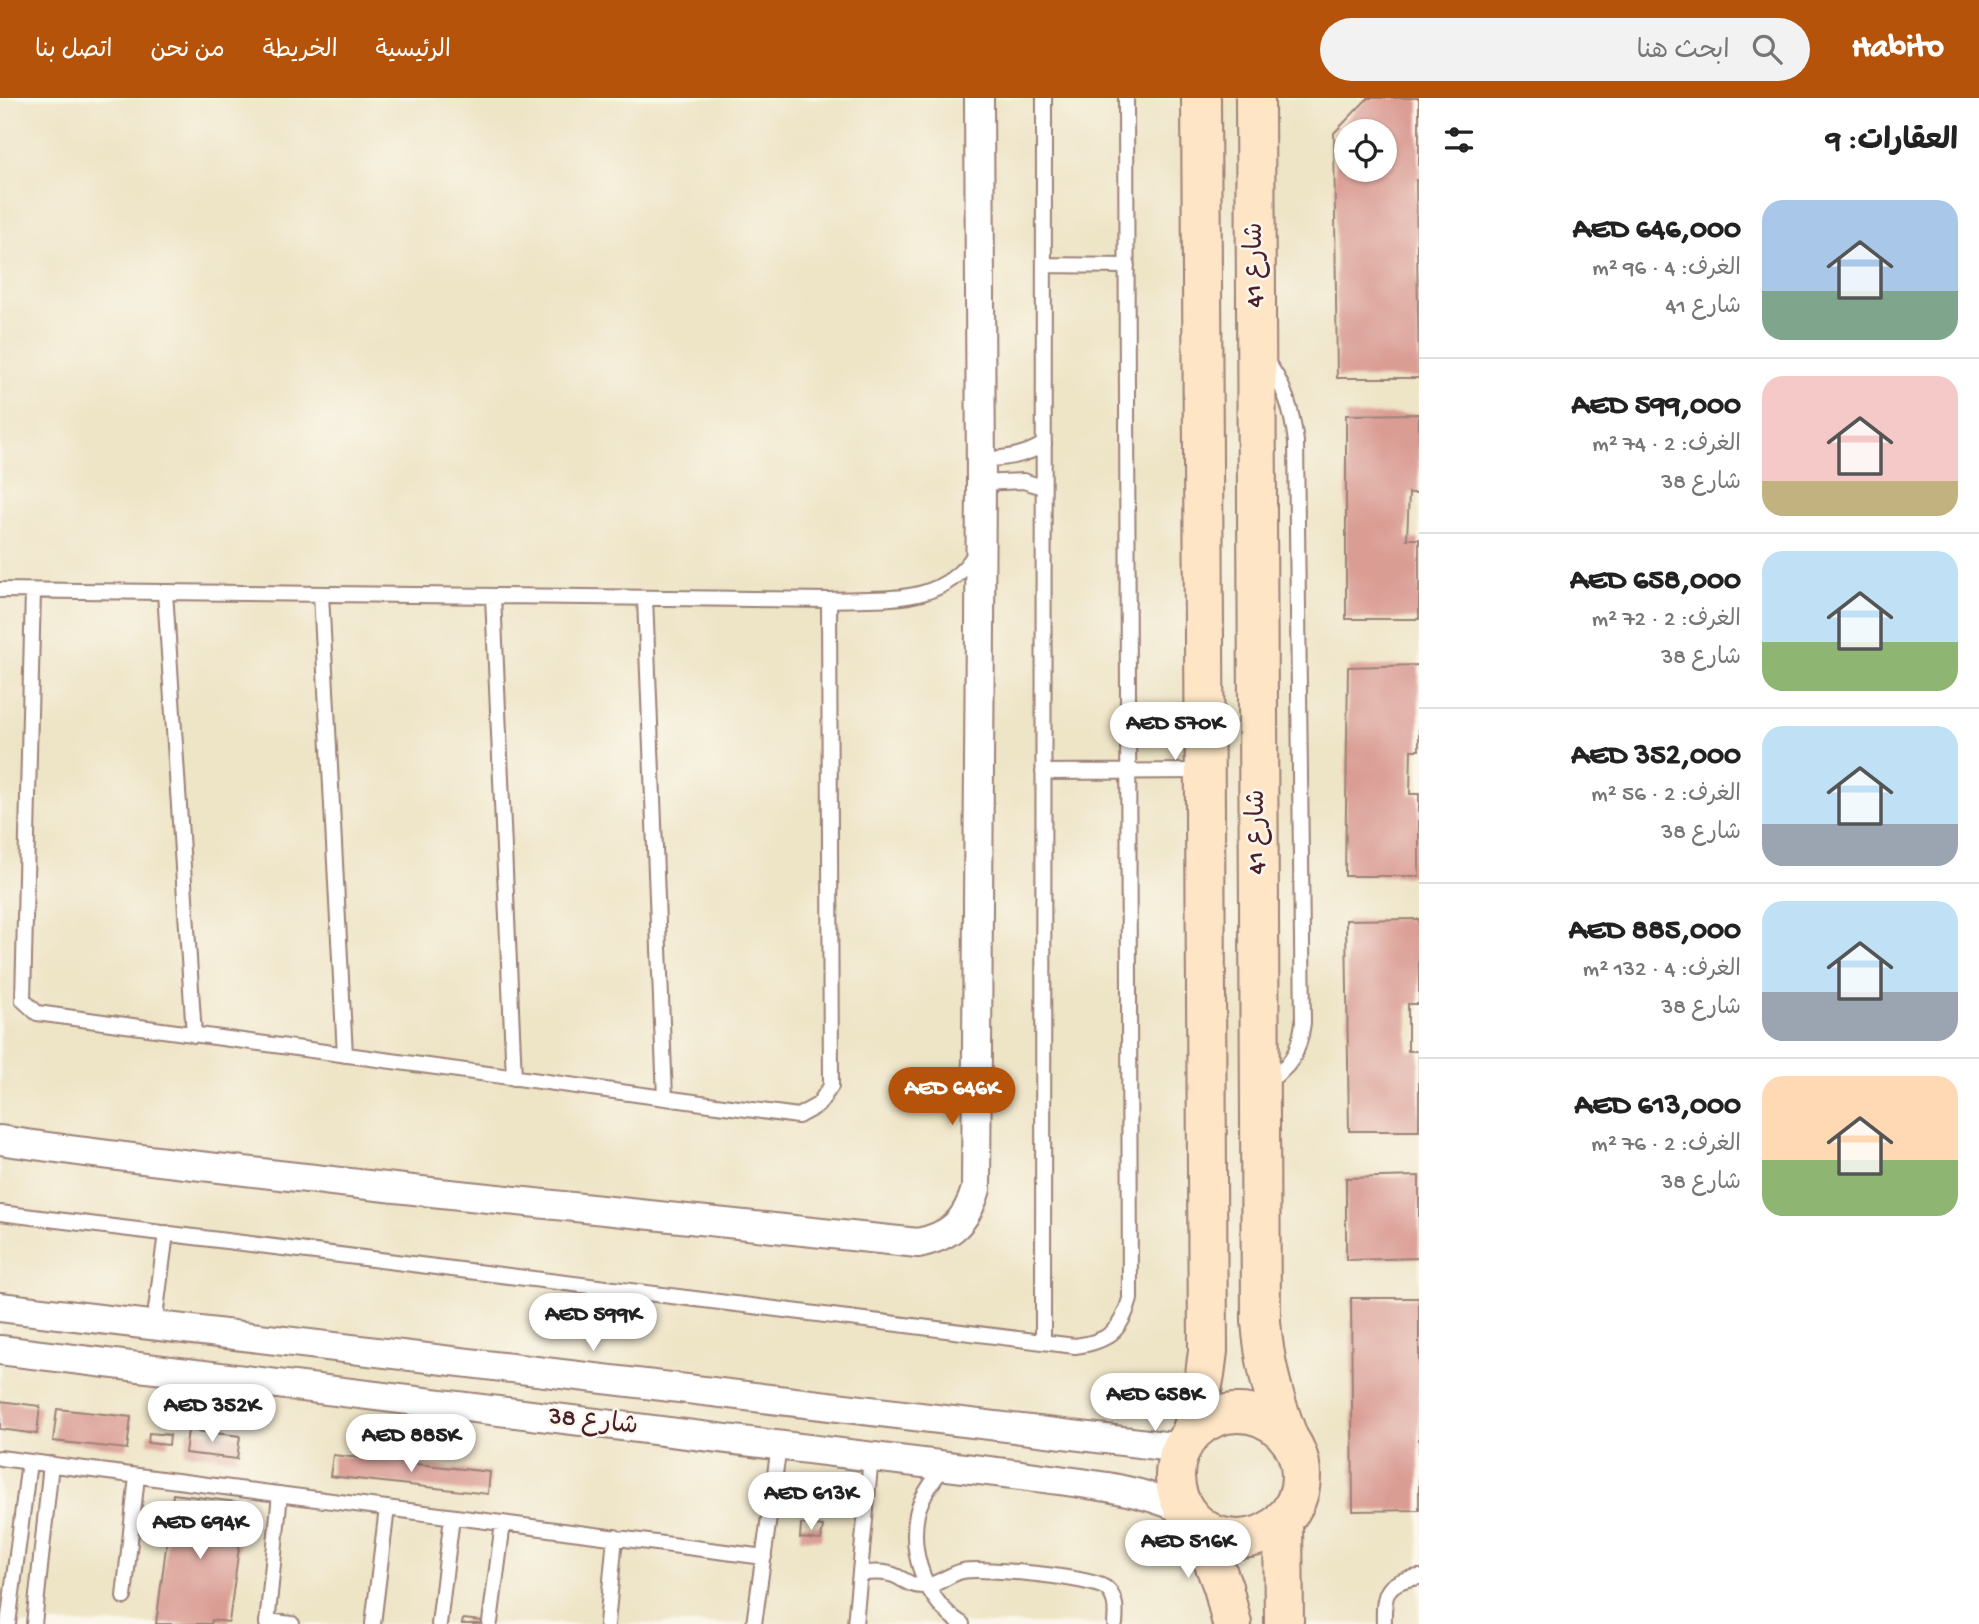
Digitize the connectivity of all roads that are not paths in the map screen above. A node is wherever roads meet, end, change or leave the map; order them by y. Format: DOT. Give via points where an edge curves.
graph roads {
  1 [pos="979,98"];
  2 [pos="1044,98"];
  3 [pos="1126,98"];
  4 [pos="1201,98"];
  5 [pos="1257,100"];
  6 [pos="1044,265"];
  7 [pos="1127,266"];
  8 [pos="1044,444"];
  9 [pos="980,471"];
  10 [pos="1043,487"];
  11 [pos="980,547"];
  12 [pos="0,590"];
  13 [pos="33,591"];
  14 [pos="165,592"];
  15 [pos="321,594"];
  16 [pos="494,596"];
  17 [pos="645,598"];
  18 [pos="829,600"];
  19 [pos="1129,771"];
  20 [pos="1205,771"];
  21 [pos="1044,772"];
  22 [pos="194,1035"];
  23 [pos="345,1055"];
  24 [pos="514,1078"];
  25 [pos="666,1098"];
  26 [pos="0,1140"];
  27 [pos="0,1213"];
  28 [pos="166,1234"];
  29 [pos="0,1307"];
  30 [pos="154,1325"];
  31 [pos="1043,1342"];
  32 [pos="0,1350"];
  33 [pos="1288,1436"];
  34 [pos="1186,1441"];
  35 [pos="779,1446"];
  36 [pos="872,1457"];
  37 [pos="0,1458"];
  38 [pos="29,1462"];
  39 [pos="51,1465"];
  40 [pos="944,1466"];
  41 [pos="137,1476"];
  42 [pos="280,1494"];
  43 [pos="387,1508"];
  44 [pos="1186,1513"];
  45 [pos="452,1517"];
  46 [pos="1283,1520"];
  47 [pos="503,1523"];
  48 [pos="615,1538"];
  49 [pos="764,1557"];
  50 [pos="861,1574"];
  51 [pos="1419,1577"];
  52 [pos="927,1586"];
  53 [pos="124,1597"];
  54 [pos="267,1622"];
  55 [pos="490,1622"];
  56 [pos="8,1624"];
  57 [pos="34,1624"];
  58 [pos="292,1624"];
  59 [pos="373,1624"];
  60 [pos="439,1624"];
  61 [pos="607,1624"];
  62 [pos="754,1624"];
  63 [pos="855,1624"];
  64 [pos="962,1624"];
  65 [pos="1115,1624"];
  66 [pos="1233,1624"];
  67 [pos="1284,1624"];
  68 [pos="1384,1624"];
  1 -- 9 [label="street"];
  2 -- 6 [label="lane"];
  3 -- 7 [label="lane"];
  4 -- 20 [label="street, شارع 41"];
  5 -- 33 [label="street, شارع 41" via="1261,1321 1268,1380"];
  6 -- 7 [label="lane"];
  6 -- 8 [label="lane"];
  7 -- 19 [label="lane"];
  8 -- 9 [label="lane"];
  8 -- 10 [label="lane"];
  9 -- 10 [label="lane"];
  9 -- 11 [label="street"];
  10 -- 21 [label="lane"];
  11 -- 18 [label="lane" via="966,569 946,585 922,595"];
  11 -- 26 [label="street" via="976,1189 971,1206 949,1232 918,1243 358,1184"];
  12 -- 13 [label="lane"];
  13 -- 14 [label="lane"];
  13 -- 22 [label="lane" via="23,1000 37,1013"];
  14 -- 15 [label="lane"];
  14 -- 22 [label="lane"];
  15 -- 16 [label="lane"];
  15 -- 23 [label="lane"];
  16 -- 17 [label="lane"];
  16 -- 24 [label="lane"];
  17 -- 18 [label="lane"];
  17 -- 25 [label="lane"];
  18 -- 25 [label="lane" via="831,1086 818,1105 798,1116"];
  19 -- 20 [label="lane"];
  19 -- 21 [label="lane"];
  19 -- 31 [label="lane" via="1130,1299 1112,1334 1094,1344"];
  20 -- 34 [label="street, شارع 41" via="1208,1351 1199,1406"];
  21 -- 31 [label="lane"];
  22 -- 23 [label="lane"];
  23 -- 24 [label="lane"];
  24 -- 25 [label="lane"];
  27 -- 28 [label="lane"];
  28 -- 30 [label="lane"];
  28 -- 31 [label="lane"];
  29 -- 30 [label="street, شارع 38"];
  30 -- 34 [label="street, شارع 38"];
  32 -- 35 [label="street, شارع 38"];
  33 -- 34 [label="street" via="1258,1415 1240,1413 1205,1422"];
  33 -- 46 [label="street" via="1297,1452 1300,1488"];
  34 -- 44 [label="street" via="1174,1479"];
  35 -- 36 [label="street, شارع 38"];
  35 -- 49 [label="lane"];
  36 -- 40 [label="street, شارع 38"];
  36 -- 50 [label="lane"];
  37 -- 38 [label="lane"];
  38 -- 39 [label="lane"];
  38 -- 56 [label="lane"];
  39 -- 41 [label="lane"];
  39 -- 57 [label="lane"];
  40 -- 44 [label="street, شارع 38" via="1129,1490 1166,1501"];
  40 -- 52 [label="lane" via="918,1513 916,1545"];
  41 -- 42 [label="lane"];
  41 -- 53 [label="lane"];
  42 -- 43 [label="lane"];
  42 -- 54 [label="lane"];
  43 -- 45 [label="lane"];
  43 -- 59 [label="lane"];
  44 -- 46 [label="street" via="1202,1528 1236,1539 1261,1534"];
  44 -- 66 [label="street" via="1209,1550"];
  45 -- 47 [label="lane"];
  45 -- 60 [label="lane"];
  46 -- 67 [label="street"];
  47 -- 48 [label="lane"];
  47 -- 55 [label="lane"];
  48 -- 49 [label="lane"];
  48 -- 61 [label="lane"];
  49 -- 62 [label="lane"];
  50 -- 52 [label="lane" via="885,1573"];
  50 -- 63 [label="lane"];
  51 -- 68 [label="lane" via="1404,1578 1391,1586 1384,1600"];
  52 -- 64 [label="lane"];
  52 -- 65 [label="lane" via="973,1569 1088,1581 1106,1588 1117,1605"];
  54 -- 58 [label="lane"];
}
